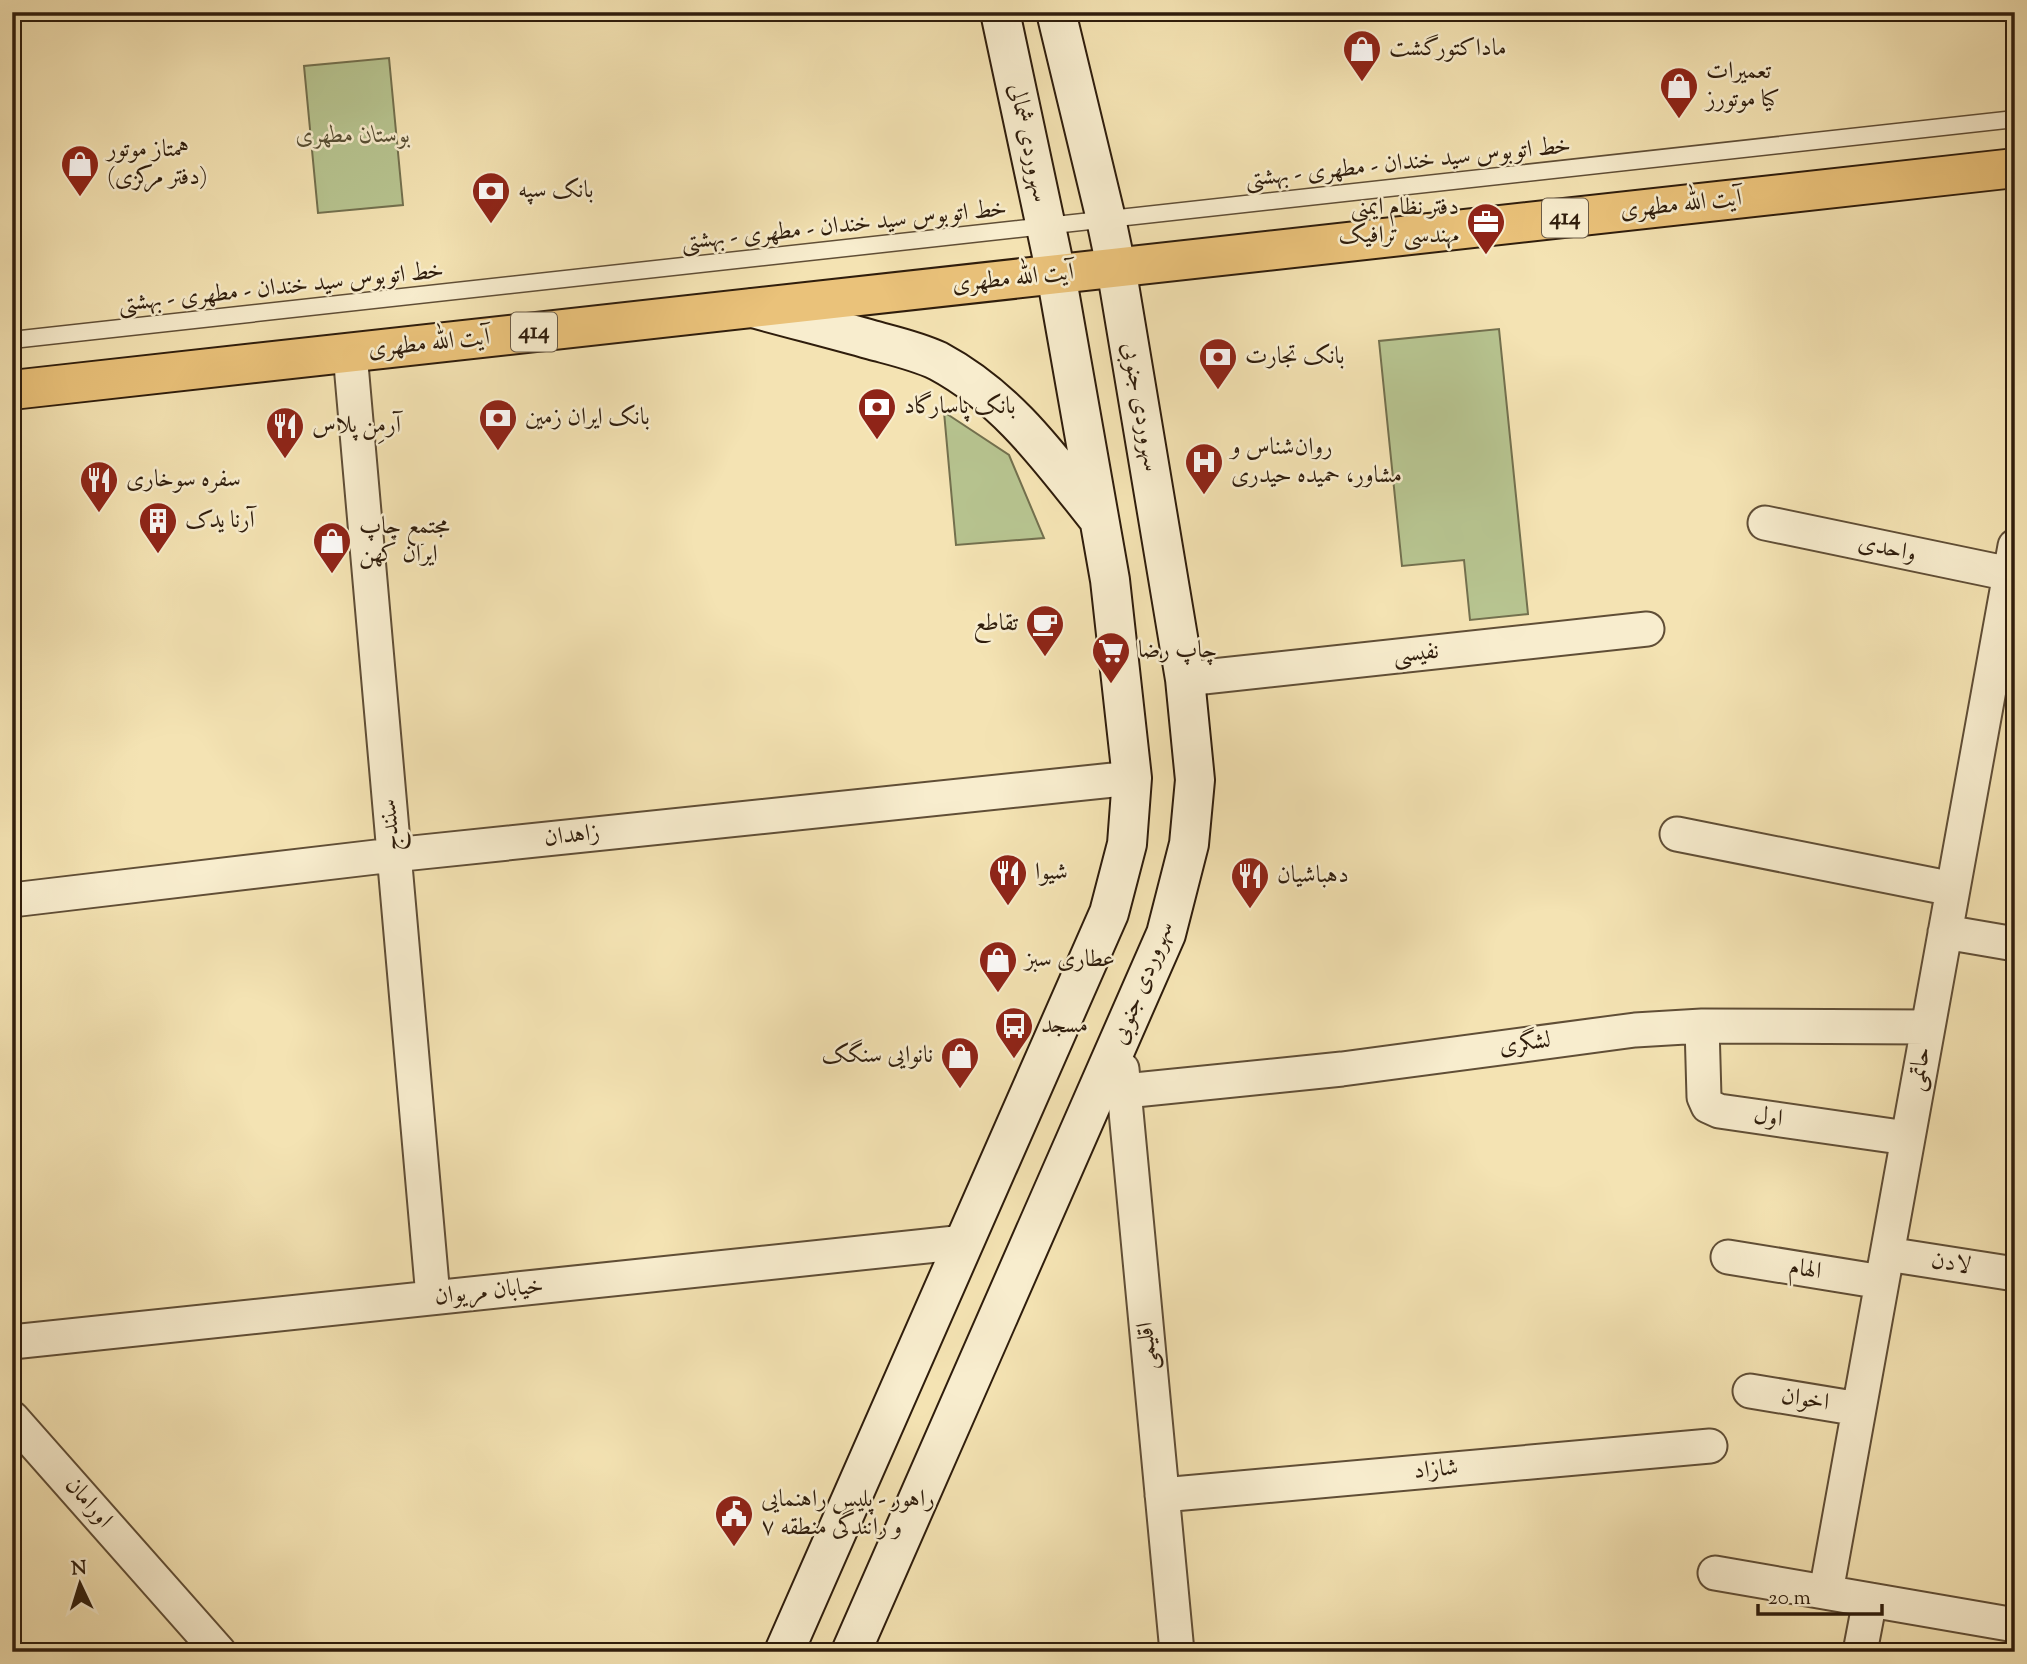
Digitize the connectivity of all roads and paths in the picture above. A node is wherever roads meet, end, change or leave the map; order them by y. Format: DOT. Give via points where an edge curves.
graph roads {
  1 [pos="1000,12"];
  2 [pos="1056,12"];
  3 [pos="2015,119"];
  4 [pos="2015,168"];
  5 [pos="1106,219"];
  6 [pos="1046,227"];
  7 [pos="1116,267"];
  8 [pos="1056,274"];
  9 [pos="751,308"];
  10 [pos="12,340"];
  11 [pos="350,352"];
  12 [pos="12,390"];
  13 [pos="1100,522"];
  14 [pos="1765,523"];
  15 [pos="2011,580"];
  16 [pos="1647,629"];
  17 [pos="1185,679"];
  18 [pos="1132,778"];
  19 [pos="1677,834"];
  20 [pos="393,855"];
  21 [pos="1953,889"];
  22 [pos="12,900"];
  23 [pos="1945,932"];
  24 [pos="2015,944"];
  25 [pos="1702,1026"];
  26 [pos="1928,1027"];
  27 [pos="1120,1040"];
  28 [pos="1125,1091"];
  29 [pos="1908,1138"];
  30 [pos="965,1242"];
  31 [pos="1728,1257"];
  32 [pos="1020,1265"];
  33 [pos="1884,1268"];
  34 [pos="2015,1274"];
  35 [pos="433,1297"];
  36 [pos="12,1342"];
  37 [pos="1750,1391"];
  38 [pos="1859,1409"];
  39 [pos="12,1418"];
  40 [pos="1710,1446"];
  41 [pos="1162,1495"];
  42 [pos="1715,1573"];
  43 [pos="1826,1592"];
  44 [pos="1870,1600"];
  45 [pos="2015,1625"];
  46 [pos="219,1652"];
  47 [pos="784,1652"];
  48 [pos="851,1652"];
  49 [pos="1177,1652"];
  50 [pos="1860,1652"];
  1 -- 6 [label="main road, سهروردی شمالی"];
  2 -- 5 [label="main road"];
  3 -- 5 [label="lane, خط اتوبوس سید خندان - مطهری - بهشتی"];
  4 -- 7 [label="main road, آیت الله مطهری / 414"];
  5 -- 6 [label="lane, خط اتوبوس سید خندان - مطهری - بهشتی"];
  5 -- 7 [label="main road"];
  6 -- 8 [label="main road, سهروردی شمالی"];
  6 -- 10 [label="lane, خط اتوبوس سید خندان - مطهری - بهشتی"];
  7 -- 8 [label="main road, آیت الله مطهری / 414"];
  7 -- 17 [label="main road, سهروردی جنوبی"];
  8 -- 9 [label="main road, آیت الله مطهری / 414"];
  8 -- 13 [label="main road"];
  9 -- 11 [label="main road, آیت الله مطهری / 414"];
  9 -- 13 [label="main road" via="910,351 958,373 992,397 1043,447"];
  11 -- 12 [label="main road, آیت الله مطهری / 414"];
  11 -- 20 [label="street, سنندج"];
  13 -- 18 [label="main road"];
  14 -- 15 [label="street, واحدی"];
  15 -- 21 [label="street, حاتمی"];
  16 -- 17 [label="street, نفیسی"];
  17 -- 27 [label="main road, سهروردی جنوبی" via="1195,780 1189,844 1166,934"];
  18 -- 20 [label="street, زاهدان"];
  18 -- 30 [label="main road" via="1128,844 1109,913"];
  19 -- 21 [label="street"];
  20 -- 22 [label="street, زاهدان"];
  20 -- 35 [label="street, سنندج"];
  21 -- 23 [label="street, حاتمی"];
  23 -- 24 [label="street"];
  23 -- 26 [label="street, حاتمی"];
  25 -- 26 [label="street, لشگری"];
  25 -- 28 [label="street, لشگری" via="1635,1030 1342,1069"];
  25 -- 29 [label="street, اول" via="1708,1106"];
  26 -- 29 [label="street, حاتمی"];
  27 -- 28 [label="street, اقلیمی"];
  27 -- 32 [label="main road, سهروردی جنوبی"];
  28 -- 41 [label="street, اقلیمی"];
  29 -- 33 [label="street, حاتمی"];
  30 -- 32 [label="main road"];
  30 -- 35 [label="street, خیابان مریوان"];
  30 -- 47 [label="main road"];
  31 -- 33 [label="street, الهام"];
  32 -- 48 [label="main road, سهروردی جنوبی"];
  33 -- 34 [label="street, لادن"];
  33 -- 38 [label="street, حاتمی"];
  35 -- 36 [label="street, خیابان مریوان"];
  37 -- 38 [label="street, اخوان"];
  38 -- 43 [label="street, حاتمی"];
  39 -- 46 [label="street, اورامان"];
  40 -- 41 [label="street, شازاد"];
  41 -- 49 [label="street, اقلیمی"];
  42 -- 43 [label="street"];
  43 -- 44 [label="street"];
  44 -- 45 [label="street"];
  44 -- 50 [label="street"];
}
